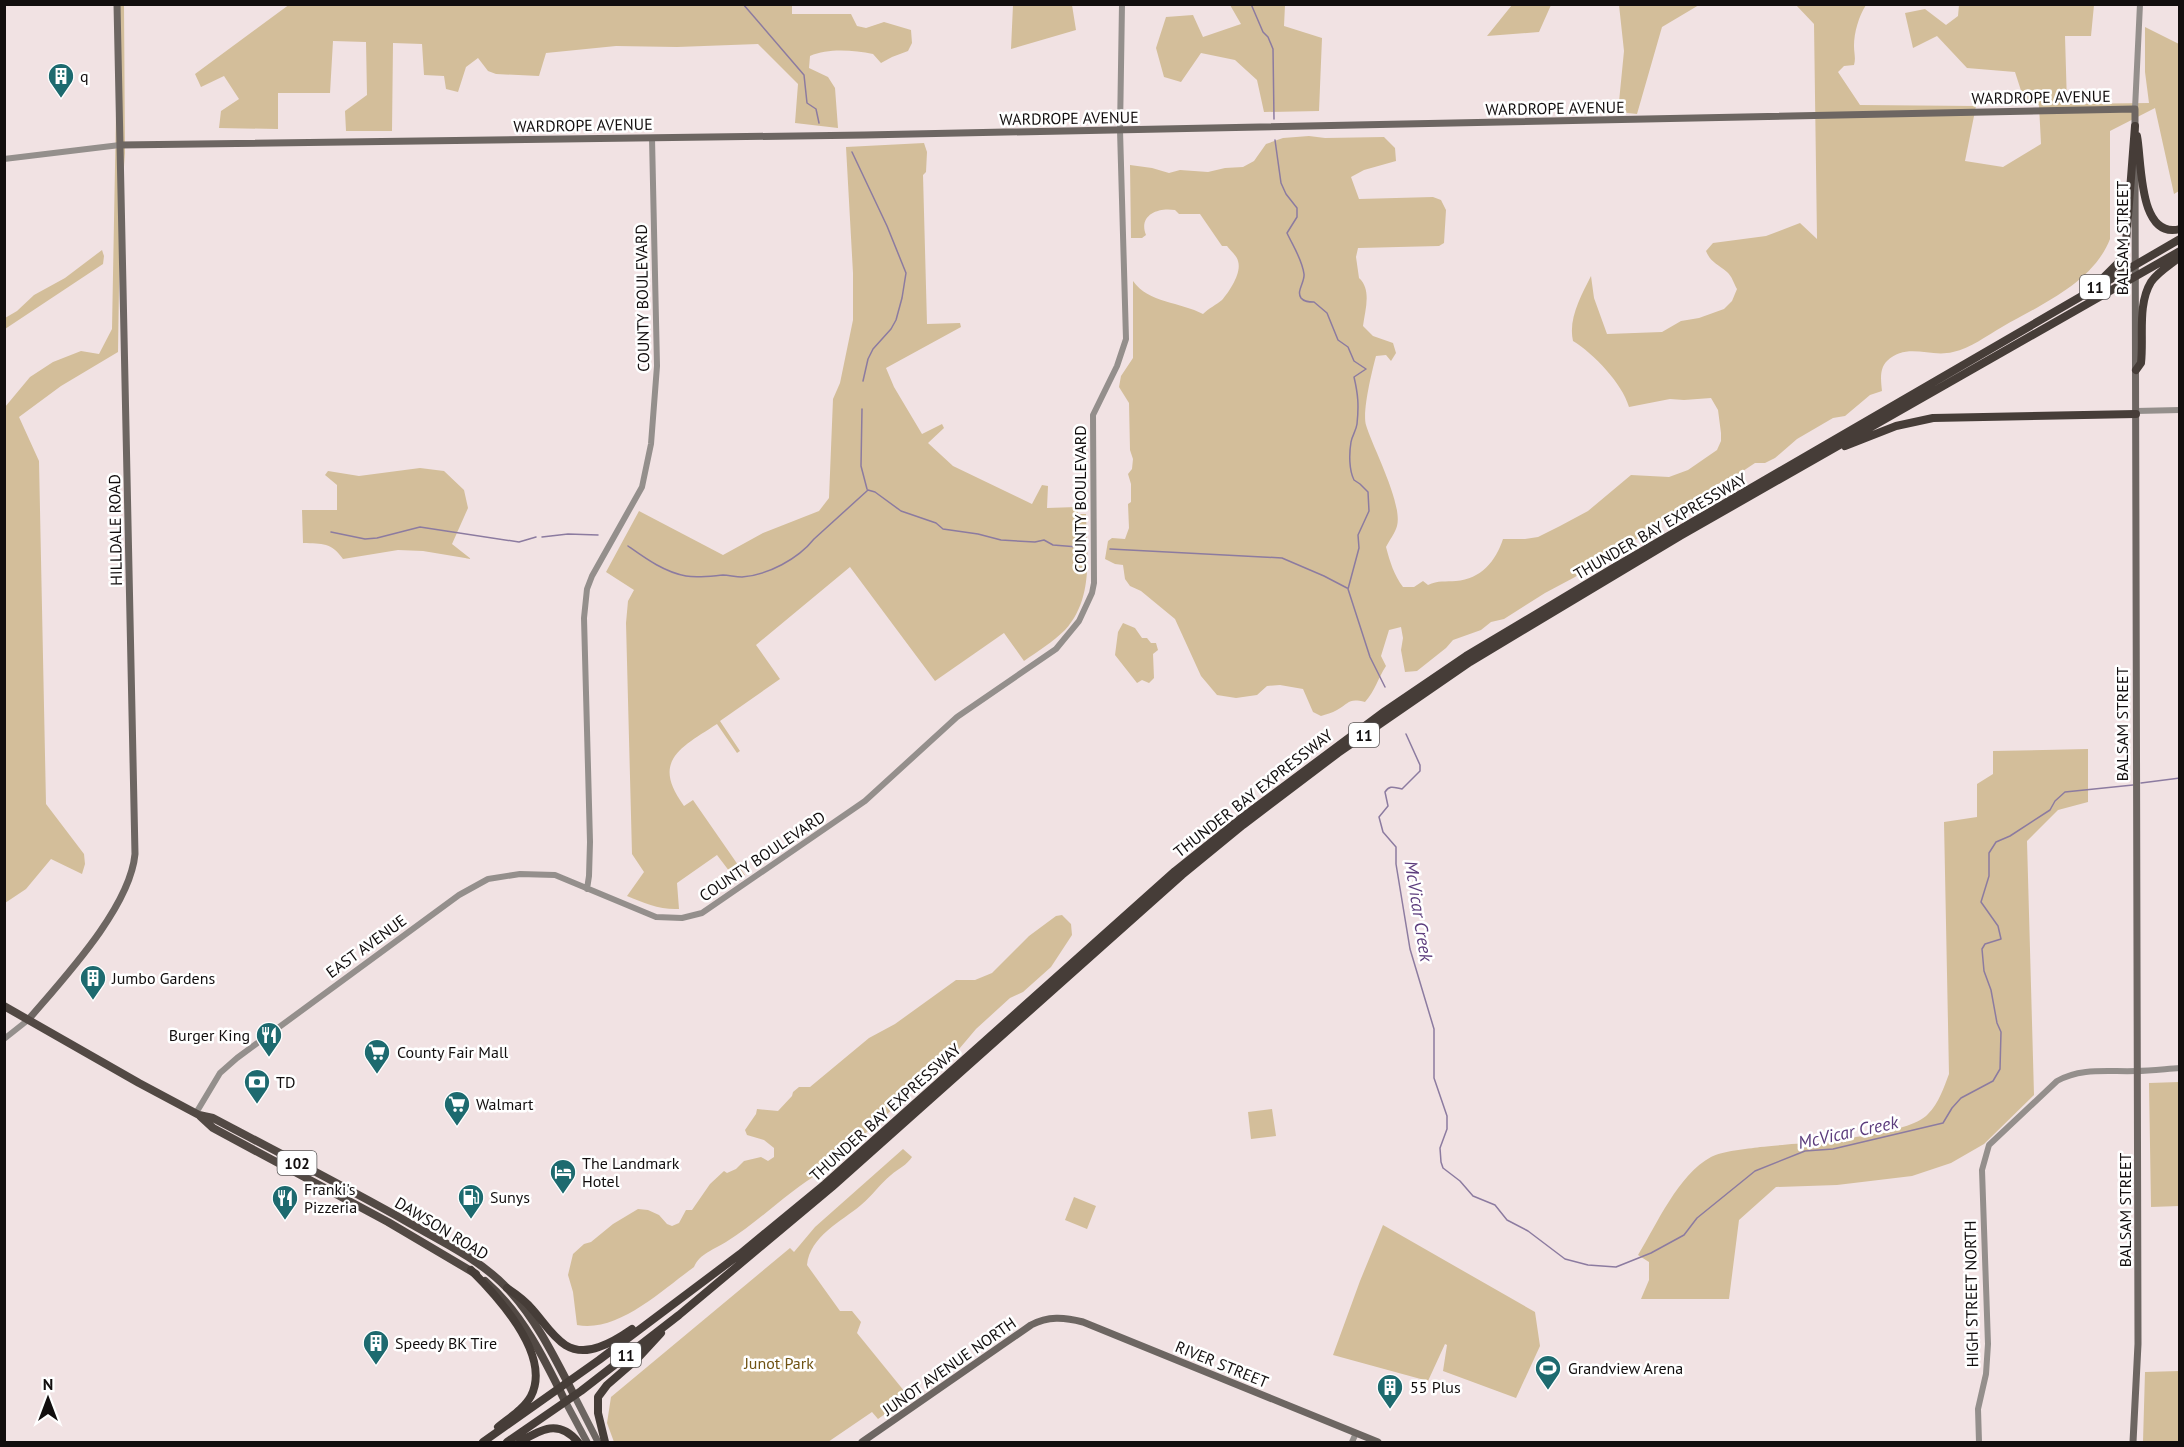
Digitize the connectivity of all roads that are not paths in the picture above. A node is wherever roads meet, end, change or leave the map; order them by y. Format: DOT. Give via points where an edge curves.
graph roads {
  1 [pos="117,4"];
  2 [pos="1122,4"];
  3 [pos="2140,4"];
  4 [pos="2135,109"];
  5 [pos="2135,126"];
  6 [pos="1120,130"];
  7 [pos="652,138"];
  8 [pos="120,145"];
  9 [pos="4,159"];
  10 [pos="2180,229"];
  11 [pos="2180,239"];
  12 [pos="2180,251"];
  13 [pos="2180,257"];
  14 [pos="2134,264"];
  15 [pos="2135,277"];
  16 [pos="2056,310"];
  17 [pos="2136,370"];
  18 [pos="2180,410"];
  19 [pos="2136,412"];
  20 [pos="1808,462"];
  21 [pos="587,888"];
  22 [pos="4,1006"];
  23 [pos="28,1020"];
  24 [pos="4,1039"];
  25 [pos="2180,1068"];
  26 [pos="2138,1071"];
  27 [pos="198,1114"];
  28 [pos="471,1270"];
  29 [pos="507,1288"];
  30 [pos="667,1308"];
  31 [pos="679,1315"];
  32 [pos="1054,1318"];
  33 [pos="567,1383"];
  34 [pos="559,1389"];
  35 [pos="574,1395"];
  36 [pos="566,1401"];
  37 [pos="1356,1433"];
  38 [pos="481,1443"];
  39 [pos="507,1443"];
  40 [pos="519,1443"];
  41 [pos="578,1443"];
  42 [pos="587,1443"];
  43 [pos="598,1443"];
  44 [pos="605,1443"];
  45 [pos="862,1443"];
  46 [pos="1352,1443"];
  47 [pos="1378,1443"];
  48 [pos="1978,1443"];
  49 [pos="2133,1443"];
  1 -- 8 [label="main road, HILLDALE ROAD"];
  2 -- 6 [label="street, COUNTY BOULEVARD"];
  3 -- 4 [label="street, BALSAM STREET"];
  4 -- 5 [label="main road, BALSAM STREET"];
  4 -- 6 [label="main road, WARDROPE AVENUE"];
  5 -- 10 [label="highway" via="2150,216 2161,227"];
  5 -- 14 [label="main road, BALSAM STREET"];
  5 -- 16 [label="highway" via="2122,256 2110,273"];
  6 -- 7 [label="main road, WARDROPE AVENUE"];
  6 -- 21 [label="street, COUNTY BOULEVARD" via="1126,339 1093,415 1094,584 1079,621 1056,649 957,717 865,801 707,910 689,918 663,918"];
  7 -- 8 [label="main road, WARDROPE AVENUE"];
  7 -- 21 [label="street, COUNTY BOULEVARD" via="657,366 651,444 642,487 592,576 584,618 590,842"];
  8 -- 9 [label="street, WARDROPE AVENUE"];
  8 -- 23 [label="main road, HILLDALE ROAD" via="134,865 115,909"];
  11 -- 14 [label="highway, THUNDER BAY EXPRESSWAY / 11"];
  12 -- 15 [label="highway, THUNDER BAY EXPRESSWAY / 11"];
  13 -- 17 [label="highway" via="2149,285 2141,363"];
  14 -- 15 [label="main road, BALSAM STREET"];
  14 -- 16 [label="highway, THUNDER BAY EXPRESSWAY / 11"];
  15 -- 17 [label="main road, BALSAM STREET"];
  15 -- 20 [label="highway, THUNDER BAY EXPRESSWAY / 11"];
  16 -- 30 [label="highway, THUNDER BAY EXPRESSWAY / 11" via="1466,656 1333,748 1175,871 825,1184"];
  17 -- 19 [label="main road, BALSAM STREET"];
  18 -- 19 [label="street"];
  19 -- 20 [label="highway" via="1926,419 1881,431"];
  19 -- 26 [label="main road, BALSAM STREET"];
  20 -- 31 [label="highway, THUNDER BAY EXPRESSWAY / 11" via="1470,662 1338,753 1173,883 832,1187"];
  21 -- 27 [label="street, EAST AVENUE" via="555,875 520,874 489,879 459,895 237,1058 220,1073"];
  22 -- 23 [label="main road, DAWSON ROAD / 102"];
  23 -- 24 [label="street"];
  23 -- 27 [label="main road, DAWSON ROAD / 102"];
  25 -- 26 [label="street"];
  26 -- 48 [label="street, HIGH STREET NORTH" via="2067,1075 1989,1145 1982,1170 1988,1344 1978,1409"];
  26 -- 49 [label="main road, BALSAM STREET" via="2138,1344"];
  27 -- 28 [label="main road, DAWSON ROAD / 102" via="220,1132"];
  27 -- 29 [label="main road, DAWSON ROAD / 102" via="213,1118 450,1246"];
  28 -- 34 [label="main road, DAWSON ROAD / 102" via="510,1306"];
  28 -- 38 [label="highway" via="512,1316 537,1372 525,1404"];
  29 -- 30 [label="highway" via="524,1299 558,1341 583,1350 612,1342"];
  29 -- 33 [label="main road, DAWSON ROAD / 102" via="533,1320"];
  30 -- 33 [label="highway, THUNDER BAY EXPRESSWAY / 11"];
  31 -- 35 [label="highway, THUNDER BAY EXPRESSWAY / 11"];
  31 -- 44 [label="highway" via="598,1397"];
  32 -- 37 [label="main road, RIVER STREET" via="1083,1322"];
  32 -- 45 [label="main road, JUNOT AVENUE NORTH" via="1032,1325"];
  33 -- 34 [label="highway, THUNDER BAY EXPRESSWAY / 11"];
  33 -- 35 [label="main road, DAWSON ROAD / 102"];
  34 -- 36 [label="main road, DAWSON ROAD / 102"];
  34 -- 38 [label="highway, THUNDER BAY EXPRESSWAY / 11"];
  35 -- 36 [label="highway, THUNDER BAY EXPRESSWAY / 11"];
  35 -- 43 [label="main road, DAWSON ROAD"];
  36 -- 39 [label="highway, THUNDER BAY EXPRESSWAY / 11"];
  36 -- 42 [label="main road, DAWSON ROAD"];
  37 -- 46 [label="street"];
  37 -- 47 [label="main road, RIVER STREET"];
  40 -- 41 [label="highway" via="544,1429 558,1428"];
}
